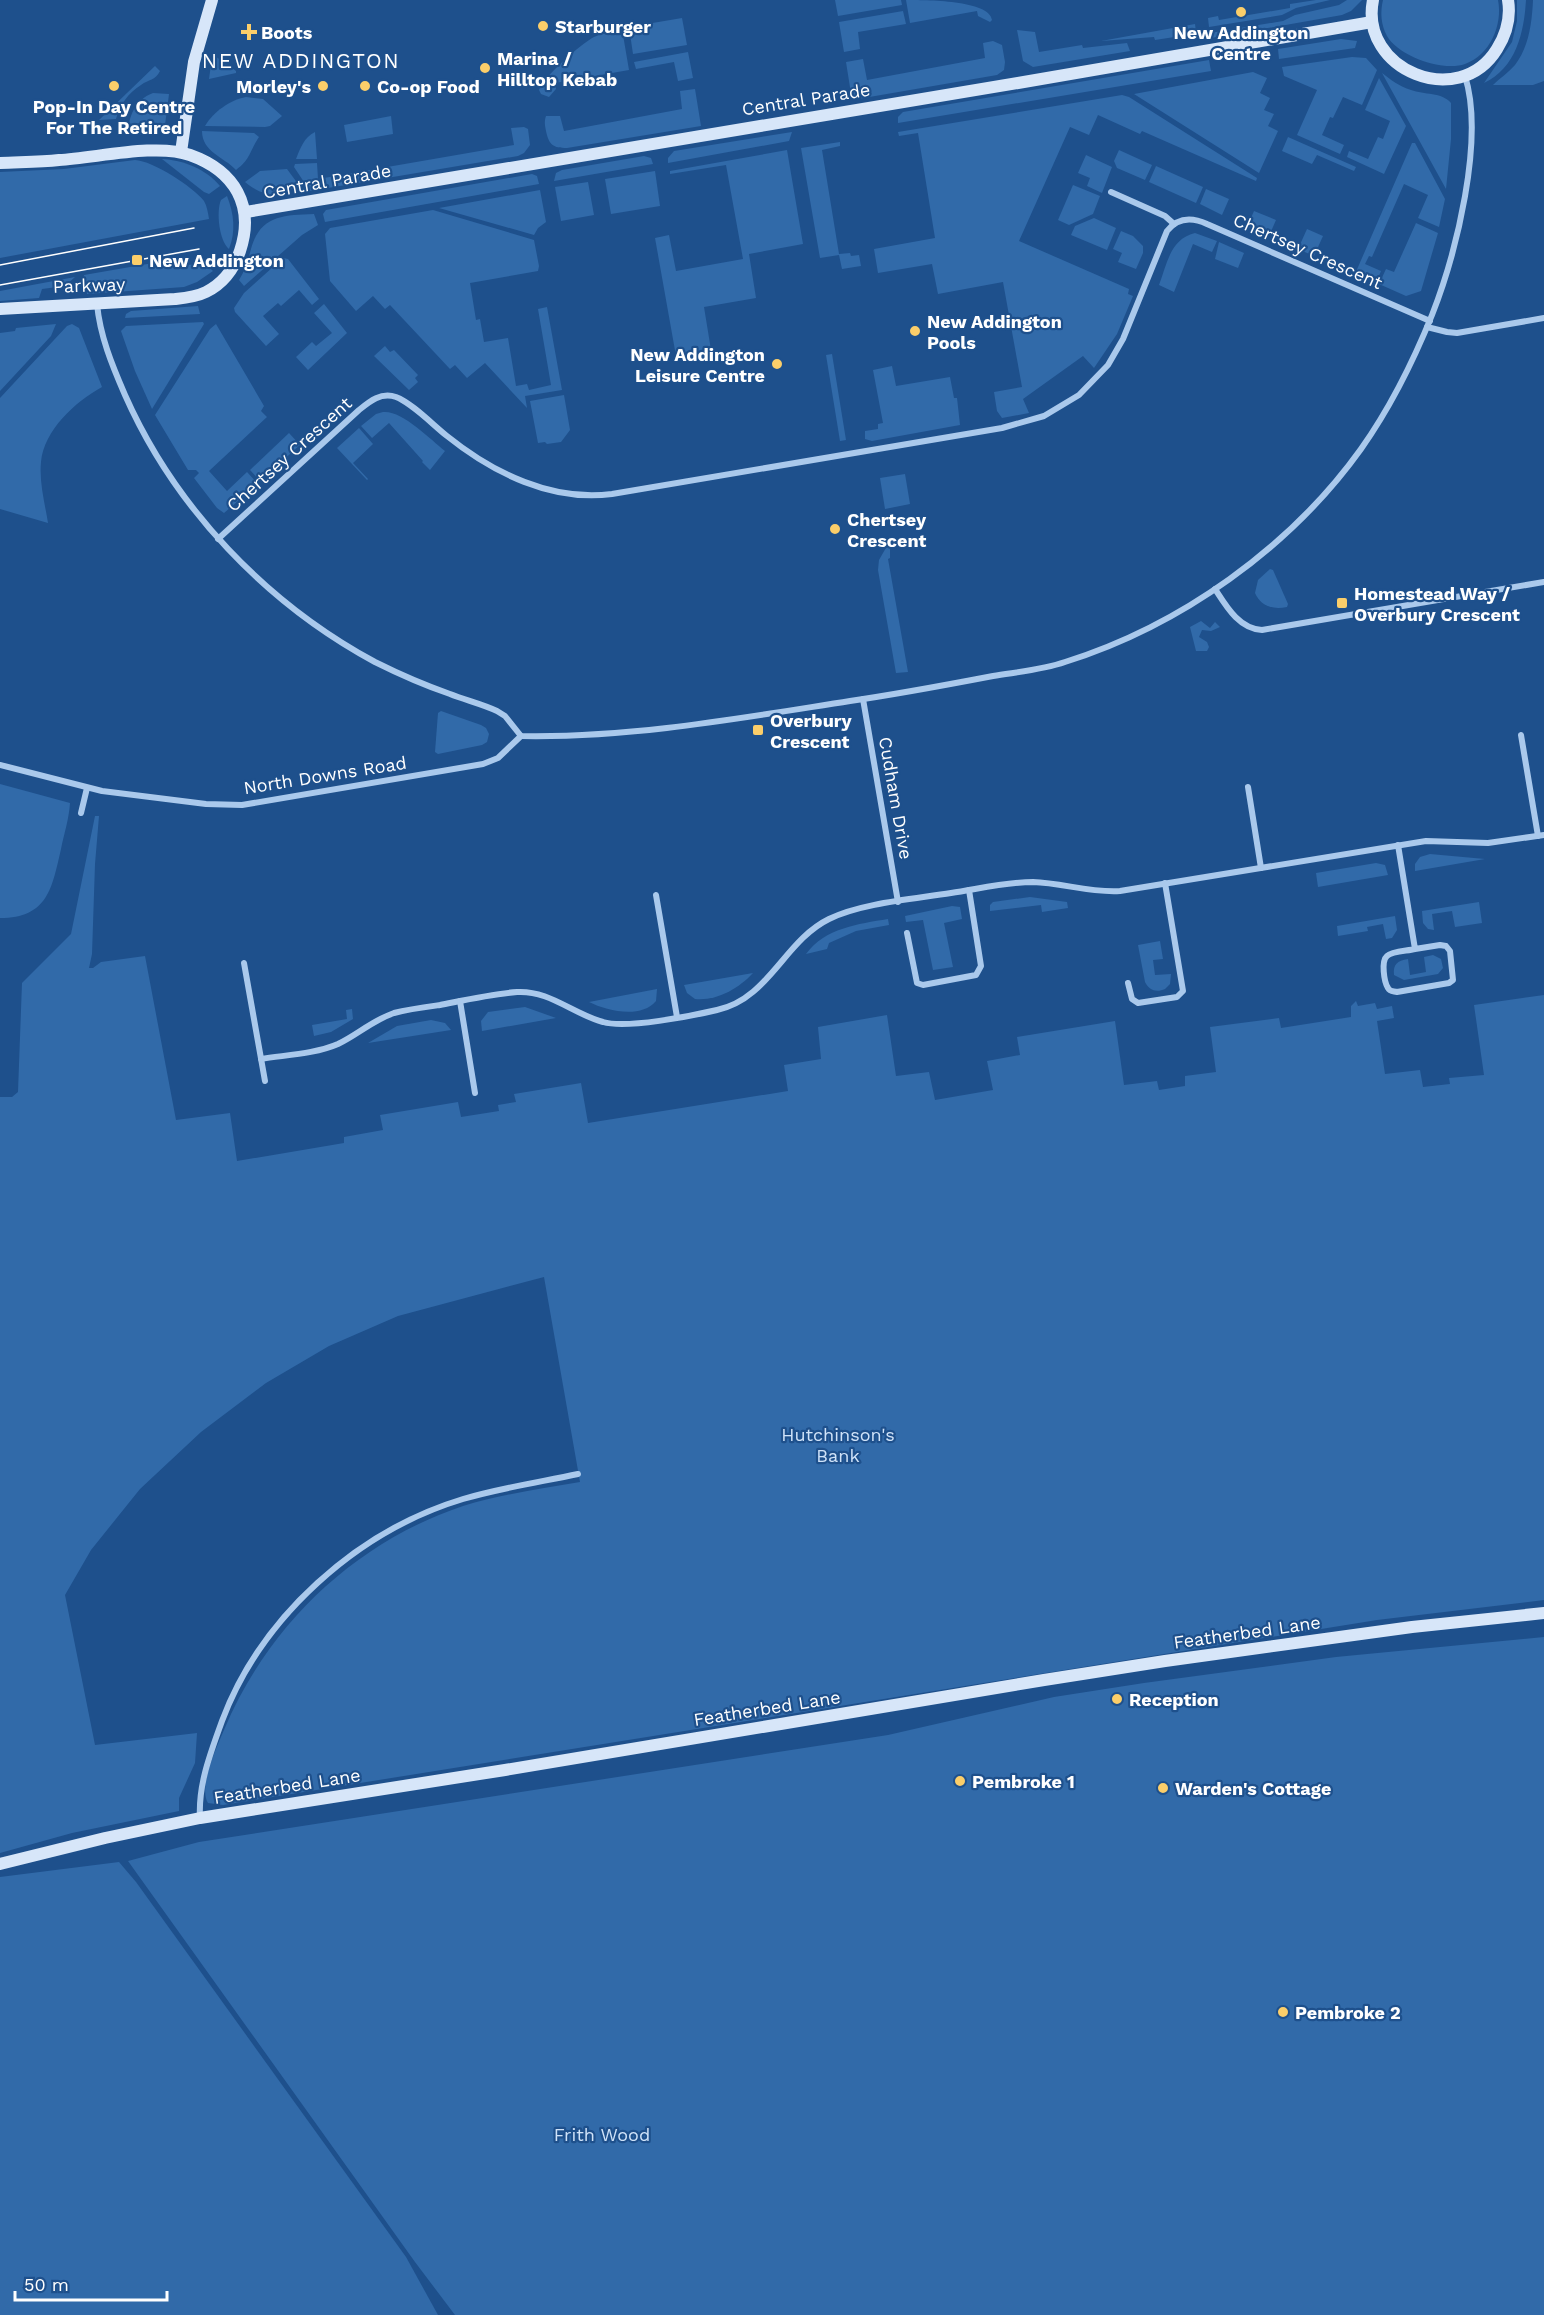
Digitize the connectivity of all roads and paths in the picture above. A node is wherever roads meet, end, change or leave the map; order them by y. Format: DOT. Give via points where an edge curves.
graph roads {
  1 [pos="212,0"];
  2 [pos="1373,0"];
  3 [pos="1508,0"];
  4 [pos="1372,22"];
  5 [pos="1465,76"];
  6 [pos="181,152"];
  7 [pos="0,163"];
  8 [pos="1111,192"];
  9 [pos="246,212"];
  10 [pos="1174,224"];
  11 [pos="97,303"];
  12 [pos="0,309"];
  13 [pos="1544,318"];
  14 [pos="1428,324"];
  15 [pos="218,538"];
  16 [pos="1544,582"];
  17 [pos="1215,589"];
  18 [pos="863,699"];
  19 [pos="1521,735"];
  20 [pos="521,736"];
  21 [pos="0,765"];
  22 [pos="1248,787"];
  23 [pos="87,788"];
  24 [pos="81,813"];
  25 [pos="1541,835"];
  26 [pos="1398,845"];
  27 [pos="1261,868"];
  28 [pos="1165,883"];
  29 [pos="969,890"];
  30 [pos="656,895"];
  31 [pos="898,902"];
  32 [pos="907,933"];
  33 [pos="1415,949"];
  34 [pos="244,963"];
  35 [pos="1128,983"];
  36 [pos="460,1001"];
  37 [pos="677,1017"];
  38 [pos="261,1059"];
  39 [pos="264,1081"];
  40 [pos="475,1093"];
  41 [pos="578,1474"];
  42 [pos="1544,1613"];
  43 [pos="200,1818"];
  44 [pos="0,1864"];
  1 -- 6 [label="street" via="194,62"];
  2 -- 4 [label="street"];
  3 -- 5 [label="street" via="1509,21 1501,42 1488,60"];
  4 -- 5 [label="street" via="1386,52 1411,72 1444,80"];
  4 -- 9 [label="street, Central Parade"];
  5 -- 14 [label="street" via="1470,108 1467,180 1455,244"];
  6 -- 7 [label="street"];
  6 -- 9 [label="street" via="201,159 226,176"];
  8 -- 10 [label="street" via="1165,216"];
  9 -- 11 [label="street, Parkway" via="244,240 234,266 207,292 175,299"];
  10 -- 14 [label="street, Chertsey Crescent" via="1189,219 1200,221"];
  10 -- 15 [label="street, Chertsey Crescent" via="1164,237 1126,333 1108,365 1069,403 1029,421 588,495 551,490 494,468 404,402 384,396 372,399 359,410"];
  11 -- 12 [label="street, Parkway"];
  11 -- 15 [label="street" via="104,341 140,427 174,483"];
  13 -- 14 [label="street, Chertsey Crescent" via="1457,333"];
  14 -- 17 [label="street" via="1394,396 1354,458 1287,531"];
  15 -- 20 [label="street" via="267,587 336,638 410,679 497,711"];
  16 -- 17 [label="street" via="1268,629 1252,629 1238,620"];
  17 -- 18 [label="street" via="1161,621 1063,663"];
  18 -- 20 [label="street" via="686,726 571,736"];
  18 -- 31 [label="street, Cudham Drive"];
  19 -- 25 [label="street"];
  20 -- 23 [label="street, North Downs Road" via="507,752 483,764 250,804 206,804"];
  21 -- 23 [label="street, North Downs Road"];
  22 -- 27 [label="street"];
  23 -- 24 [label="street"];
  25 -- 26 [label="street" via="1488,843 1435,840"];
  26 -- 27 [label="street"];
  26 -- 33 [label="street"];
  27 -- 28 [label="street"];
  28 -- 29 [label="street" via="1106,892 1034,882"];
  28 -- 35 [label="street" via="1183,991 1176,997 1138,1003 1132,1001"];
  29 -- 31 [label="street"];
  29 -- 32 [label="street" via="981,966 976,975 917,983"];
  30 -- 37 [label="street"];
  31 -- 37 [label="street" via="846,912 820,923 802,936 746,999 717,1010"];
  33 -- 33 [label="street" via="1385,957 1389,990 1400,992 1453,980 1446,946"];
  34 -- 38 [label="street"];
  36 -- 37 [label="street" via="525,992 545,996 608,1024"];
  36 -- 38 [label="street" via="395,1013 327,1048"];
  36 -- 40 [label="street"];
  38 -- 39 [label="street"];
  41 -- 43 [label="street" via="499,1490 430,1512 370,1541 309,1591 276,1628 228,1705 203,1779"];
  42 -- 43 [label="street, Featherbed Lane" via="1165,1661"];
  43 -- 44 [label="street, Featherbed Lane"];
}
